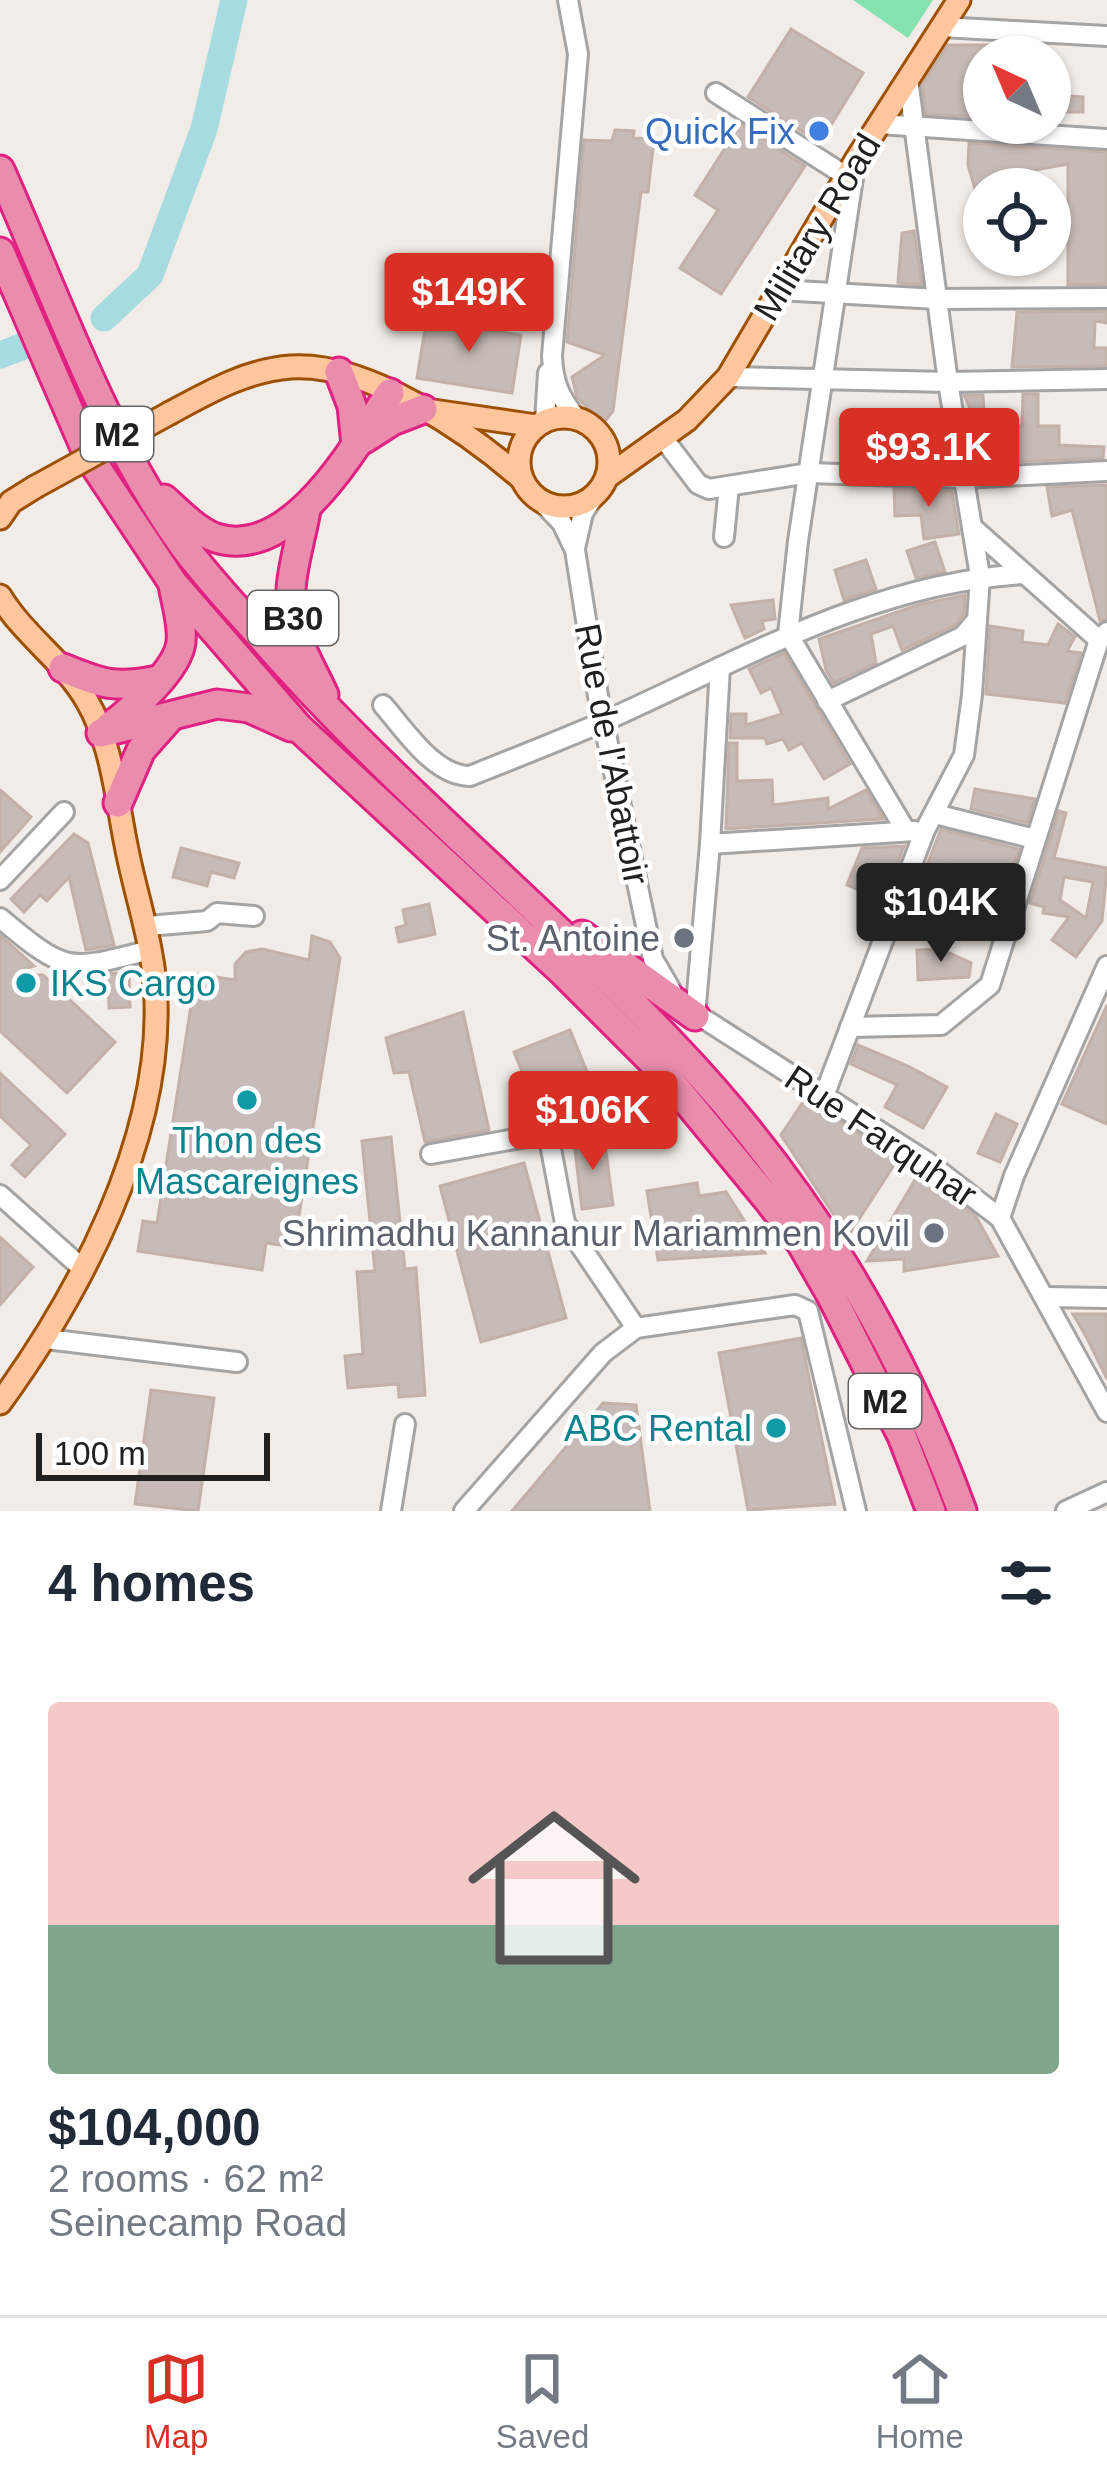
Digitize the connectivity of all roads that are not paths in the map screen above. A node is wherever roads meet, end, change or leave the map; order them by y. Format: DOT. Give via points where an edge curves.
graph roads {
  1 [pos="568,0"];
  2 [pos="959,0"];
  3 [pos="942,27"];
  4 [pos="1107,36"];
  5 [pos="908,79"];
  6 [pos="716,93"];
  7 [pos="879,124"];
  8 [pos="914,124"];
  9 [pos="1107,139"];
  10 [pos="851,168"];
  11 [pos="0,170"];
  12 [pos="0,252"];
  13 [pos="8,279"];
  14 [pos="778,290"];
  15 [pos="837,290"];
  16 [pos="937,298"];
  17 [pos="1107,298"];
  18 [pos="552,356"];
  19 [pos="339,372"];
  20 [pos="728,376"];
  21 [pos="825,376"];
  22 [pos="1107,379"];
  23 [pos="948,382"];
  24 [pos="390,393"];
  25 [pos="425,410"];
  26 [pos="577,419"];
  27 [pos="541,424"];
  28 [pos="602,436"];
  29 [pos="661,439"];
  30 [pos="356,445"];
  31 [pos="1107,471"];
  32 [pos="134,472"];
  33 [pos="809,473"];
  34 [pos="963,478"];
  35 [pos="522,479"];
  36 [pos="602,484"];
  37 [pos="729,486"];
  38 [pos="540,500"];
  39 [pos="306,510"];
  40 [pos="0,518"];
  41 [pos="972,527"];
  42 [pos="724,537"];
  43 [pos="575,550"];
  44 [pos="1025,574"];
  45 [pos="980,576"];
  46 [pos="173,584"];
  47 [pos="0,596"];
  48 [pos="976,621"];
  49 [pos="788,634"];
  50 [pos="1103,636"];
  51 [pos="720,667"];
  52 [pos="63,668"];
  53 [pos="158,680"];
  54 [pos="827,701"];
  55 [pos="383,705"];
  56 [pos="171,716"];
  57 [pos="335,718"];
  58 [pos="603,722"];
  59 [pos="101,734"];
  60 [pos="305,734"];
  61 [pos="118,803"];
  62 [pos="64,812"];
  63 [pos="922,825"];
  64 [pos="1035,839"];
  65 [pos="710,844"];
  66 [pos="464,845"];
  67 [pos="0,880"];
  68 [pos="254,916"];
  69 [pos="0,918"];
  70 [pos="148,926"];
  71 [pos="150,950"];
  72 [pos="1107,967"];
  73 [pos="1098,1012"];
  74 [pos="695,1016"];
  75 [pos="850,1027"];
  76 [pos="824,1096"];
  77 [pos="632,1118"];
  78 [pos="548,1133"];
  79 [pos="431,1154"];
  80 [pos="0,1196"];
  81 [pos="1000,1218"];
  82 [pos="812,1235"];
  83 [pos="83,1269"];
  84 [pos="844,1289"];
  85 [pos="1045,1298"];
  86 [pos="1107,1298"];
  87 [pos="636,1328"];
  88 [pos="46,1339"];
  89 [pos="237,1362"];
  90 [pos="0,1403"];
  91 [pos="1107,1412"];
  92 [pos="405,1424"];
  93 [pos="1107,1492"];
  94 [pos="391,1511"];
  95 [pos="464,1511"];
  96 [pos="856,1511"];
  97 [pos="931,1511"];
  98 [pos="962,1511"];
  99 [pos="1066,1511"];
  1 -- 18 [label="street" via="578,54"];
  2 -- 3 [label="main road, Military Road"];
  3 -- 4 [label="street"];
  3 -- 5 [label="main road, Military Road"];
  5 -- 7 [label="main road, Military Road"];
  5 -- 8 [label="street"];
  6 -- 10 [label="street"];
  7 -- 8 [label="street"];
  7 -- 10 [label="main road, Military Road"];
  8 -- 9 [label="street"];
  8 -- 16 [label="street"];
  10 -- 14 [label="main road, Military Road"];
  10 -- 15 [label="street"];
  11 -- 32 [label="highway, M2"];
  12 -- 13 [label="highway, M2"];
  13 -- 46 [label="highway, M2" via="89,457"];
  14 -- 15 [label="street"];
  14 -- 20 [label="main road, Military Road"];
  15 -- 16 [label="street"];
  15 -- 21 [label="street"];
  16 -- 17 [label="street"];
  16 -- 23 [label="street"];
  18 -- 26 [label="street" via="553,380"];
  18 -- 27 [label="street"];
  19 -- 24 [label="main road"];
  19 -- 30 [label="highway"];
  19 -- 40 [label="main road, bridge" via="253,373 35,487"];
  20 -- 21 [label="street"];
  20 -- 29 [label="main road, Military Road"];
  21 -- 23 [label="street"];
  21 -- 33 [label="street"];
  22 -- 23 [label="street"];
  23 -- 34 [label="street"];
  24 -- 25 [label="main road"];
  24 -- 30 [label="highway"];
  25 -- 27 [label="main road"];
  25 -- 30 [label="highway"];
  25 -- 35 [label="main road"];
  26 -- 27 [label="main road"];
  26 -- 28 [label="main road"];
  27 -- 35 [label="main road" via="521,450"];
  28 -- 29 [label="main road"];
  28 -- 36 [label="main road" via="609,456"];
  29 -- 36 [label="main road, Military Road"];
  29 -- 37 [label="street" via="698,484"];
  30 -- 39 [label="highway"];
  31 -- 34 [label="street"];
  32 -- 39 [label="highway, B30" via="214,538 255,538"];
  32 -- 57 [label="highway, M2" via="184,548"];
  33 -- 34 [label="street"];
  33 -- 37 [label="street"];
  33 -- 49 [label="street"];
  34 -- 41 [label="street"];
  35 -- 38 [label="main road"];
  36 -- 38 [label="main road" via="576,505"];
  36 -- 43 [label="street, Rue de l'Abattoir" via="583,513"];
  37 -- 42 [label="street"];
  38 -- 43 [label="street, Rue de l'Abattoir"];
  39 -- 57 [label="highway, B30" via="292,614"];
  41 -- 44 [label="street"];
  41 -- 45 [label="street"];
  43 -- 58 [label="street, Rue de l'Abattoir"];
  44 -- 45 [label="street"];
  44 -- 50 [label="street"];
  45 -- 48 [label="street"];
  45 -- 49 [label="street"];
  46 -- 53 [label="highway" via="181,648"];
  46 -- 60 [label="highway, M2"];
  47 -- 52 [label="main road"];
  48 -- 54 [label="street" via="963,636"];
  48 -- 63 [label="street" via="964,754"];
  49 -- 51 [label="street"];
  49 -- 54 [label="street"];
  50 -- 64 [label="street"];
  51 -- 58 [label="street"];
  51 -- 65 [label="street"];
  52 -- 53 [label="highway" via="105,685"];
  52 -- 59 [label="main road"];
  53 -- 59 [label="highway"];
  54 -- 63 [label="street"];
  55 -- 58 [label="street" via="454,776"];
  56 -- 59 [label="highway"];
  56 -- 60 [label="highway" via="217,704 249,708"];
  56 -- 61 [label="highway" via="129,771"];
  57 -- 66 [label="highway, M2"];
  58 -- 74 [label="street, Rue de l'Abattoir" via="652,959"];
  59 -- 61 [label="main road"];
  60 -- 82 [label="highway, M2" via="563,972"];
  61 -- 70 [label="main road"];
  62 -- 67 [label="street"];
  63 -- 64 [label="street"];
  63 -- 65 [label="street"];
  63 -- 75 [label="street"];
  64 -- 75 [label="street" via="990,986 941,1025"];
  65 -- 74 [label="street"];
  66 -- 74 [label="highway"];
  66 -- 82 [label="highway, M2" via="734,1113"];
  68 -- 70 [label="street" via="217,913 207,921"];
  69 -- 71 [label="street" via="42,954 80,968"];
  70 -- 71 [label="main road"];
  71 -- 83 [label="main road" via="155,1032 140,1118"];
  72 -- 73 [label="street"];
  73 -- 81 [label="street"];
  74 -- 76 [label="street, Rue Farquhar"];
  75 -- 76 [label="street"];
  76 -- 81 [label="street, Rue Farquhar"];
  77 -- 78 [label="street"];
  78 -- 79 [label="street"];
  78 -- 87 [label="street" via="565,1223"];
  80 -- 83 [label="street"];
  81 -- 85 [label="street, Rue Farquhar"];
  82 -- 84 [label="highway, M2"];
  83 -- 88 [label="main road"];
  84 -- 97 [label="highway, M2"];
  84 -- 98 [label="highway, M2" via="908,1376"];
  85 -- 86 [label="street"];
  85 -- 91 [label="street, Rue Farquhar"];
  87 -- 95 [label="street" via="603,1353"];
  87 -- 96 [label="street" via="795,1305 808,1311"];
  88 -- 89 [label="street"];
  88 -- 90 [label="main road"];
  92 -- 94 [label="street"];
  93 -- 99 [label="street"];
}
